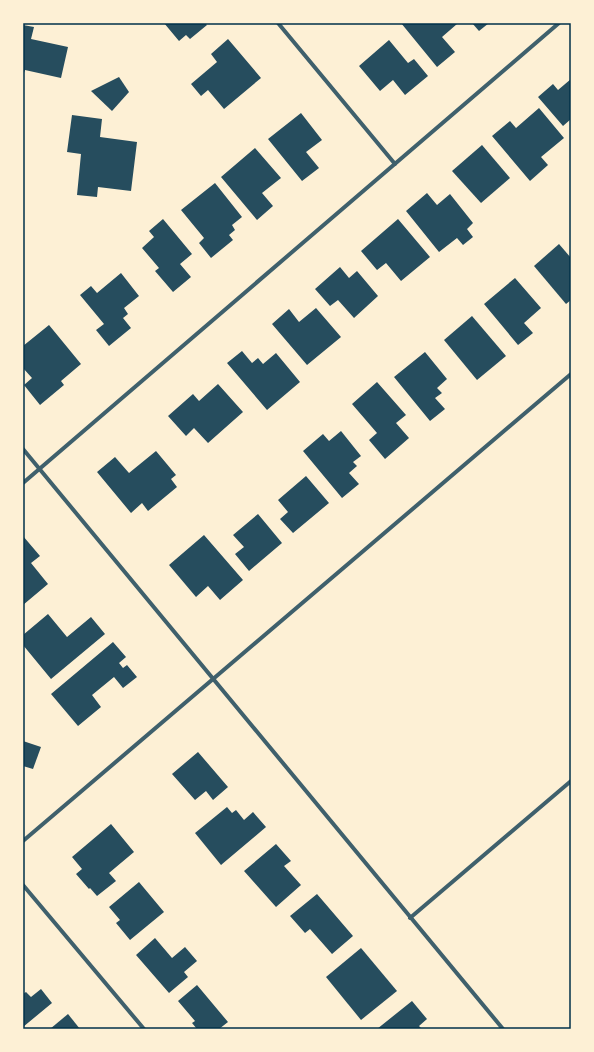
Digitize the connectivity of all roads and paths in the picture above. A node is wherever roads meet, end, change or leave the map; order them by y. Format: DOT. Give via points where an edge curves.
graph roads {
  1 [pos="278,23"];
  2 [pos="559,23"];
  3 [pos="395,164"];
  4 [pos="571,374"];
  5 [pos="23,449"];
  6 [pos="40,469"];
  7 [pos="23,484"];
  8 [pos="213,680"];
  9 [pos="571,781"];
  10 [pos="23,841"];
  11 [pos="23,885"];
  12 [pos="410,918"];
  13 [pos="144,1029"];
  14 [pos="503,1029"];
  1 -- 3 [label="street"];
  2 -- 3 [label="street"];
  3 -- 6 [label="street"];
  4 -- 8 [label="street"];
  5 -- 6 [label="street"];
  6 -- 7 [label="street"];
  6 -- 8 [label="street"];
  8 -- 10 [label="street"];
  8 -- 12 [label="street"];
  9 -- 12 [label="street"];
  11 -- 13 [label="street"];
  12 -- 14 [label="street"];
}
